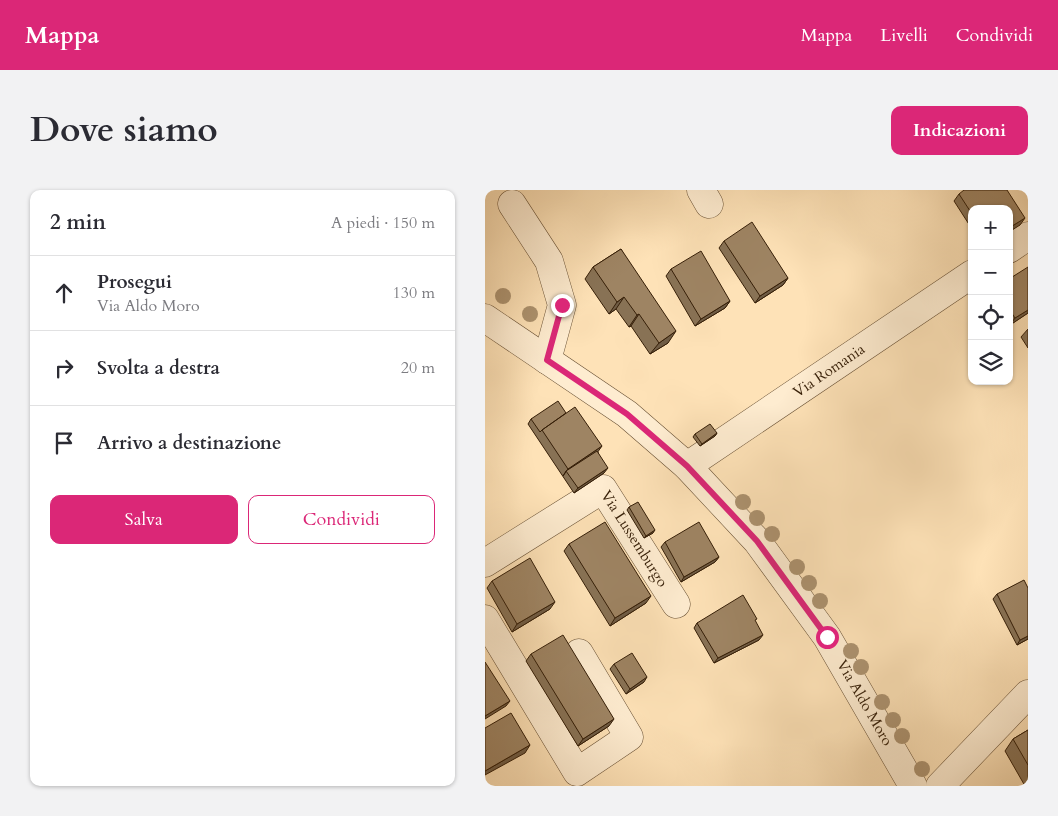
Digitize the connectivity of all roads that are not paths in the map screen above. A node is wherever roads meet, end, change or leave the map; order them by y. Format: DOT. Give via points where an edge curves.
graph roads {
  1 [pos="512,204"];
  2 [pos="1028,236"];
  3 [pos="1013,245"];
  4 [pos="968,277"];
  5 [pos="485,318"];
  6 [pos="547,360"];
  7 [pos="687,466"];
  8 [pos="485,563"];
  9 [pos="676,604"];
  10 [pos="485,619"];
  11 [pos="579,653"];
  12 [pos="1028,694"];
  13 [pos="913,786"];
  14 [pos="940,786"];
  1 -- 6 [label="street" via="549,261 562,305"];
  2 -- 3 [label="street"];
  4 -- 7 [label="street, Via Romania"];
  5 -- 6 [label="street, Via Aldo Moro"];
  6 -- 7 [label="street, Via Aldo Moro" via="627,414"];
  7 -- 13 [label="street, Via Aldo Moro" via="757,541 827,637"];
  8 -- 9 [label="street, Via Lussemburgo" via="603,489"];
  10 -- 11 [label="street" via="577,772 629,737"];
  12 -- 14 [label="street"];
}
